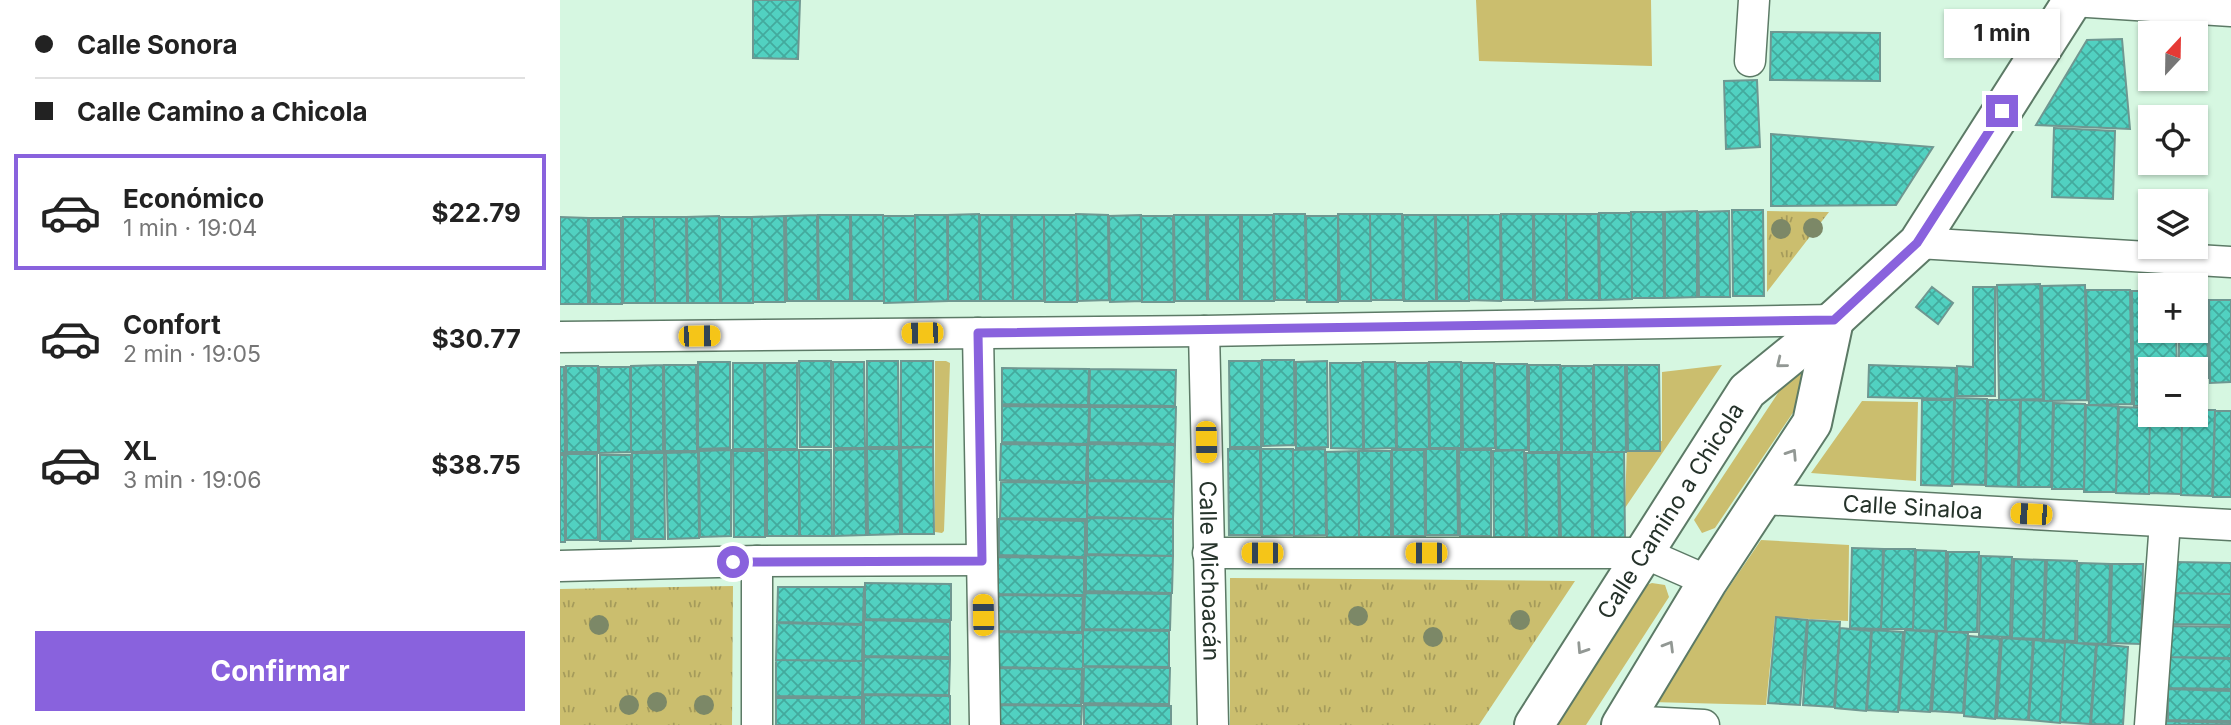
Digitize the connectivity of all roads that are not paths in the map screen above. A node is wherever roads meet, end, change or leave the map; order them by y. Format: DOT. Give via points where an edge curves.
graph roads {
  1 [pos="1754,0"];
  2 [pos="2073,0"];
  3 [pos="2231,11"];
  4 [pos="1750,61"];
  5 [pos="1917,243"];
  6 [pos="2231,262"];
  7 [pos="1834,320"];
  8 [pos="1204,331"];
  9 [pos="978,333"];
  10 [pos="560,337"];
  11 [pos="1763,499"];
  12 [pos="2165,522"];
  13 [pos="2231,525"];
  14 [pos="1208,553"];
  15 [pos="1644,553"];
  16 [pos="757,561"];
  17 [pos="982,561"];
  18 [pos="560,566"];
  19 [pos="1708,580"];
  20 [pos="1623,723"];
  21 [pos="757,725"];
  22 [pos="985,725"];
  23 [pos="1213,725"];
  24 [pos="1534,725"];
  25 [pos="1704,725"];
  26 [pos="2150,725"];
  1 -- 4 [label="street"];
  2 -- 3 [label="street"];
  2 -- 5 [label="street, Calle Camino a Chicola"];
  5 -- 6 [label="street"];
  5 -- 7 [label="street, Calle Camino a Chicola"];
  7 -- 8 [label="street"];
  11 -- 7 [label="street, one-way" via="1812,423"];
  7 -- 15 [label="street, Calle Camino a Chicola, one-way" via="1746,391"];
  8 -- 9 [label="street"];
  8 -- 14 [label="street, Calle Michoacán"];
  9 -- 10 [label="street"];
  9 -- 17 [label="street"];
  11 -- 12 [label="street, Calle Sinaloa"];
  11 -- 19 [label="street"];
  12 -- 13 [label="street, Calle Sinaloa"];
  12 -- 26 [label="street"];
  14 -- 15 [label="street"];
  14 -- 23 [label="street, Calle Michoacán"];
  15 -- 19 [label="street"];
  15 -- 24 [label="street, Calle Camino a Chicola, one-way"];
  16 -- 17 [label="street"];
  16 -- 18 [label="street"];
  16 -- 21 [label="street"];
  17 -- 22 [label="street"];
  20 -- 19 [label="street, one-way"];
  20 -- 25 [label="street"];
}
